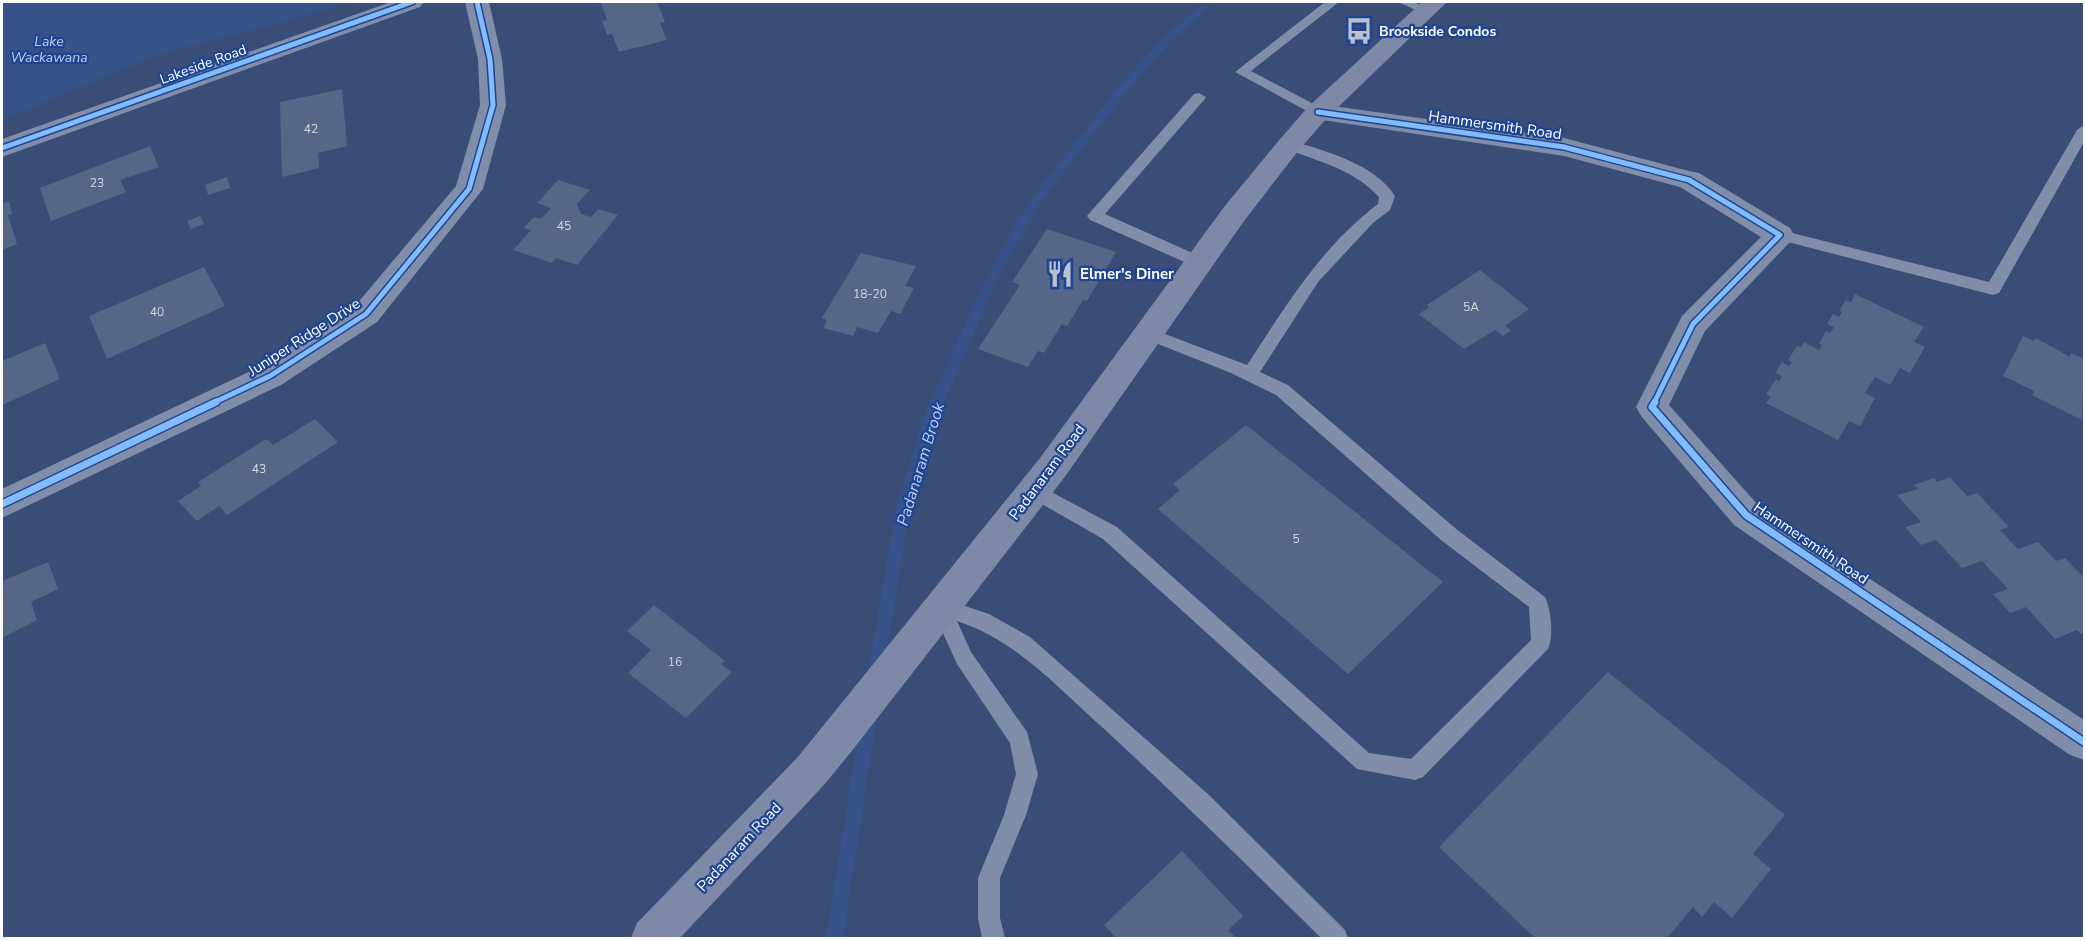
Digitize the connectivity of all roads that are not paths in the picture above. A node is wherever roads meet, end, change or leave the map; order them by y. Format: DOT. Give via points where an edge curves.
graph roads {
  1 [pos="412,2"];
  2 [pos="477,2"];
  3 [pos="1333,2"];
  4 [pos="1422,4"];
  5 [pos="1199,97"];
  6 [pos="1318,112"];
  7 [pos="2085,130"];
  8 [pos="1290,145"];
  9 [pos="2,148"];
  10 [pos="1780,235"];
  11 [pos="1200,262"];
  12 [pos="1149,334"];
  13 [pos="1250,374"];
  14 [pos="1034,490"];
  15 [pos="2,504"];
  16 [pos="941,607"];
  17 [pos="2085,742"];
  18 [pos="652,939"];
  19 [pos="993,939"];
  20 [pos="1337,939"];
  1 -- 9 [label="street, Lakeside Road"];
  2 -- 15 [label="street, Juniper Ridge Drive" via="490,59 493,105 469,189 366,314 270,376"];
  3 -- 6 [label="lane" via="1242,72"];
  4 -- 6 [label="main road, Padanaram Road"];
  5 -- 11 [label="lane" via="1095,216"];
  6 -- 8 [label="main road, Padanaram Road"];
  6 -- 10 [label="street, Hammersmith Road" via="1564,147 1689,180"];
  7 -- 10 [label="lane" via="1993,290"];
  8 -- 11 [label="main road, Padanaram Road"];
  8 -- 13 [label="lane" via="1363,175 1387,196 1385,206 1312,278"];
  10 -- 17 [label="street, Hammersmith Road" via="1693,324 1652,406 1746,515"];
  11 -- 12 [label="main road, Padanaram Road"];
  12 -- 13 [label="lane"];
  12 -- 14 [label="main road, Padanaram Road"];
  13 -- 14 [label="lane" via="1282,390 1448,534 1538,603 1541,643 1414,770 1364,762 1110,533"];
  14 -- 16 [label="main road, Padanaram Road"];
  16 -- 18 [label="main road, Padanaram Road" via="810,772"];
  16 -- 19 [label="lane" via="964,658 1020,739 1027,774 989,878"];
  16 -- 20 [label="lane" via="982,620 1023,643 1201,803"];
}
